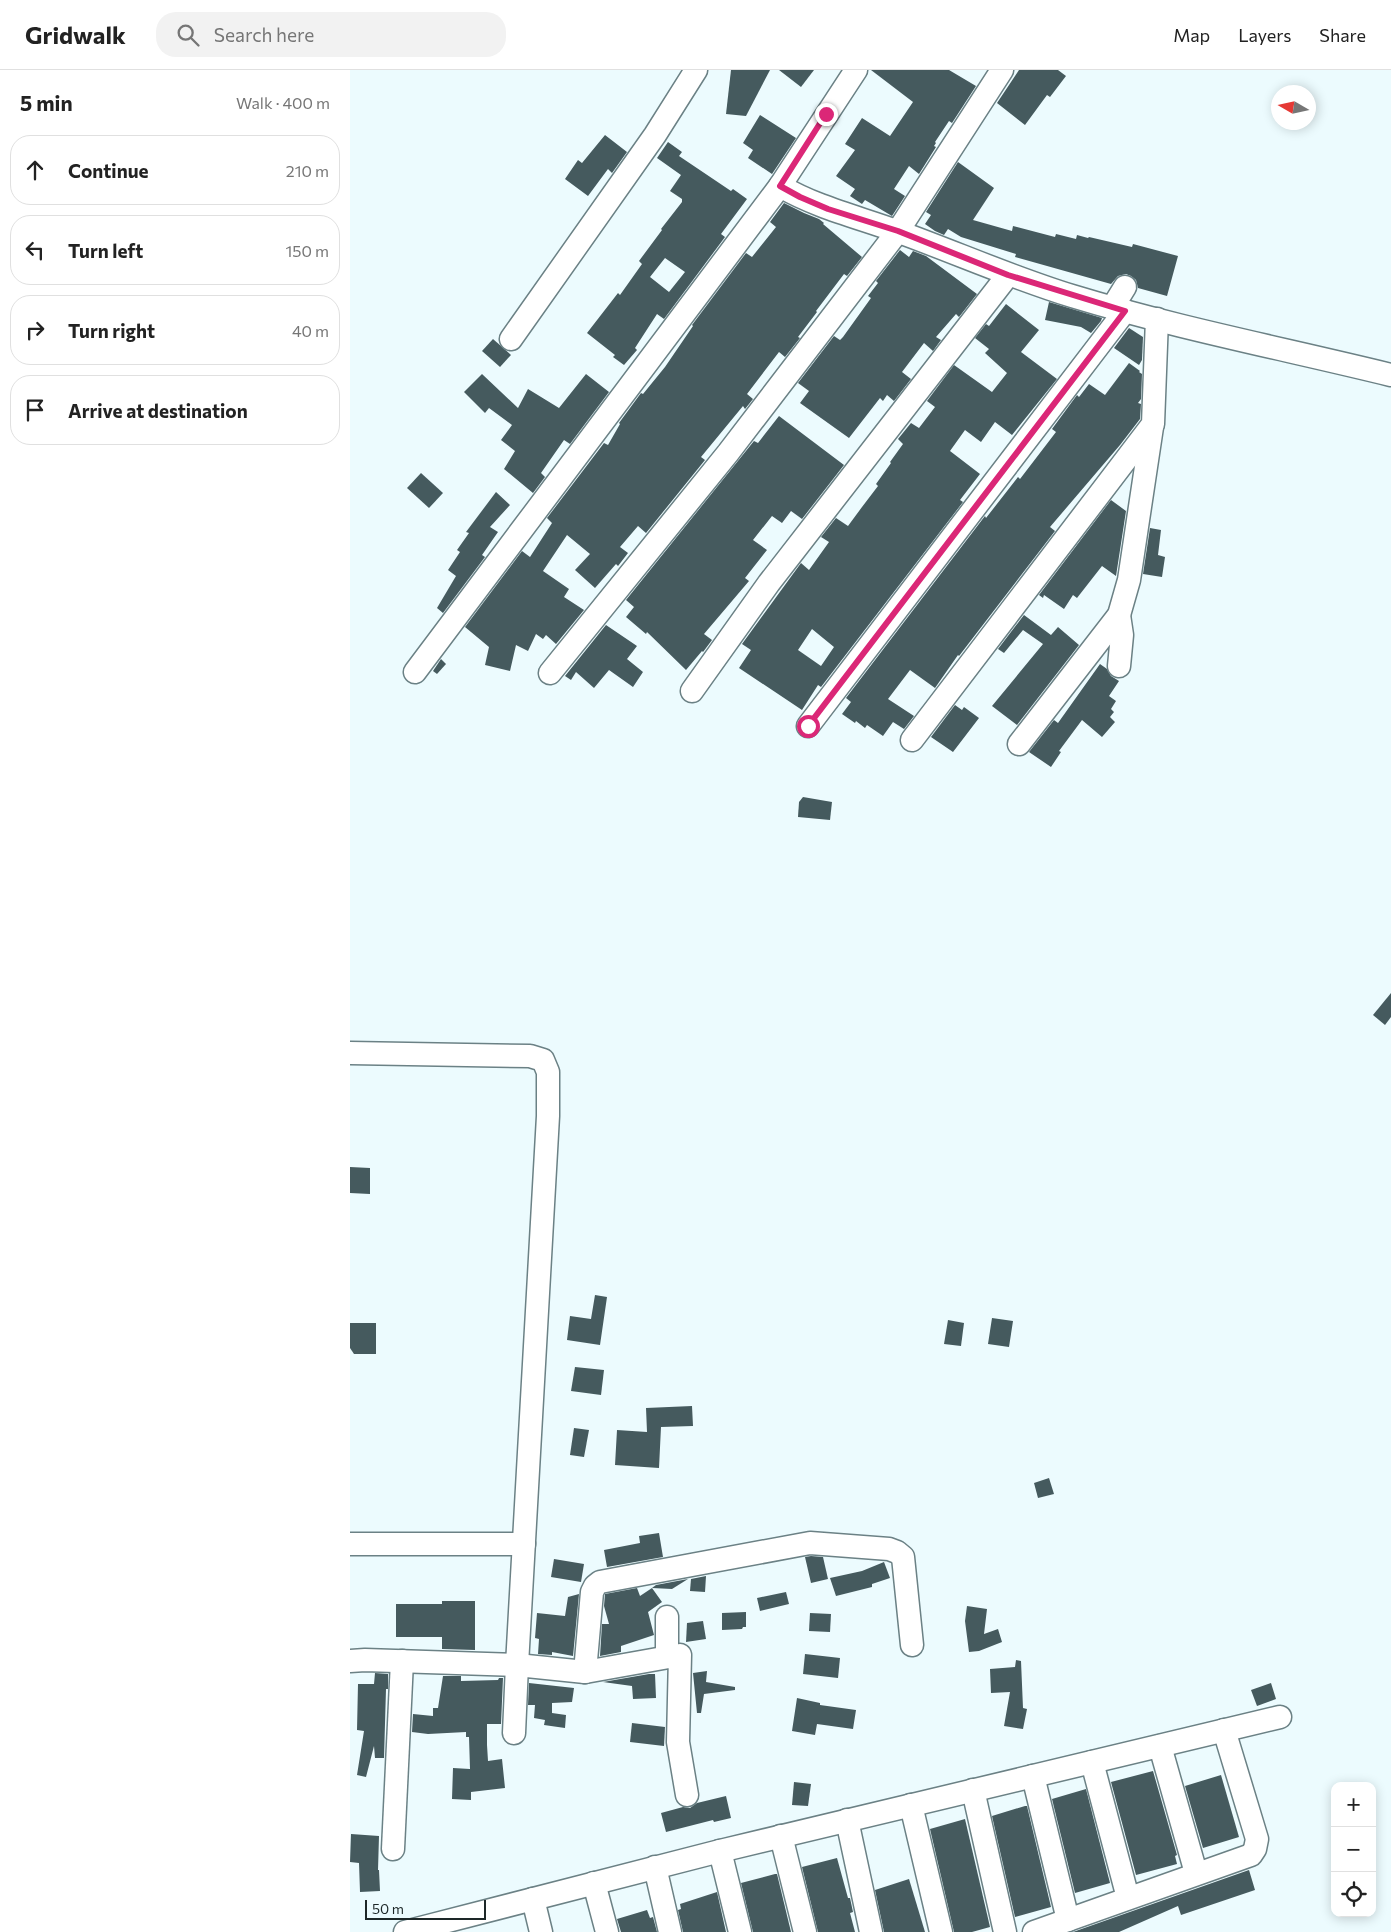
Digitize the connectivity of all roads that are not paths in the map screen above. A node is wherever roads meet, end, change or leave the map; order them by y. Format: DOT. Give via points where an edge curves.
graph roads {
  1 [pos="696,70"];
  2 [pos="856,70"];
  3 [pos="1002,70"];
  4 [pos="780,186"];
  5 [pos="898,231"];
  6 [pos="1008,275"];
  7 [pos="1124,287"];
  8 [pos="1118,310"];
  9 [pos="1157,319"];
  10 [pos="511,339"];
  11 [pos="1391,374"];
  12 [pos="1153,424"];
  13 [pos="1119,614"];
  14 [pos="1120,666"];
  15 [pos="415,672"];
  16 [pos="550,673"];
  17 [pos="692,691"];
  18 [pos="808,726"];
  19 [pos="912,740"];
  20 [pos="1019,744"];
  21 [pos="350,1053"];
  22 [pos="350,1544"];
  23 [pos="524,1544"];
  24 [pos="667,1616"];
  25 [pos="912,1645"];
  26 [pos="667,1657"];
  27 [pos="350,1661"];
  28 [pos="402,1661"];
  29 [pos="517,1665"];
  30 [pos="585,1672"];
  31 [pos="1280,1717"];
  32 [pos="1224,1730"];
  33 [pos="514,1733"];
  34 [pos="1160,1746"];
  35 [pos="1092,1762"];
  36 [pos="1033,1776"];
  37 [pos="972,1790"];
  38 [pos="687,1795"];
  39 [pos="911,1805"];
  40 [pos="847,1820"];
  41 [pos="781,1836"];
  42 [pos="393,1849"];
  43 [pos="720,1851"];
  44 [pos="655,1868"];
  45 [pos="1196,1873"];
  46 [pos="594,1883"];
  47 [pos="1128,1898"];
  48 [pos="533,1899"];
  49 [pos="1068,1920"];
  50 [pos="469,1924"];
  51 [pos="405,1932"];
  52 [pos="541,1932"];
  53 [pos="607,1932"];
  54 [pos="670,1932"];
  55 [pos="740,1932"];
  56 [pos="805,1932"];
  57 [pos="871,1932"];
  58 [pos="941,1932"];
  59 [pos="1005,1932"];
  60 [pos="1034,1932"];
  1 -- 10 [label="street" via="655,136"];
  2 -- 4 [label="street"];
  3 -- 5 [label="street"];
  4 -- 5 [label="street" via="828,209"];
  4 -- 15 [label="street"];
  5 -- 6 [label="street"];
  5 -- 16 [label="street" via="728,452"];
  6 -- 8 [label="street"];
  6 -- 17 [label="street" via="769,583"];
  7 -- 8 [label="street"];
  8 -- 9 [label="street"];
  8 -- 18 [label="street"];
  9 -- 11 [label="street"];
  9 -- 12 [label="street"];
  12 -- 13 [label="street" via="1129,580"];
  12 -- 19 [label="street"];
  13 -- 14 [label="street" via="1122,635"];
  13 -- 20 [label="street"];
  21 -- 23 [label="street" via="530,1056 543,1060 548,1072"];
  22 -- 23 [label="street"];
  23 -- 29 [label="street"];
  24 -- 26 [label="street"];
  25 -- 30 [label="street" via="903,1557 889,1549 810,1543 600,1582 592,1592"];
  26 -- 30 [label="street"];
  26 -- 38 [label="street" via="680,1655 678,1742"];
  27 -- 28 [label="street"];
  28 -- 29 [label="street"];
  28 -- 42 [label="street"];
  29 -- 30 [label="street"];
  29 -- 33 [label="street"];
  31 -- 32 [label="street"];
  32 -- 34 [label="street"];
  32 -- 45 [label="street" via="1257,1839 1255,1850 1251,1855"];
  34 -- 35 [label="street"];
  34 -- 45 [label="street"];
  35 -- 36 [label="street"];
  35 -- 47 [label="street"];
  36 -- 37 [label="street"];
  36 -- 49 [label="street"];
  37 -- 39 [label="street"];
  37 -- 59 [label="street"];
  39 -- 40 [label="street"];
  39 -- 58 [label="street"];
  40 -- 41 [label="street"];
  40 -- 57 [label="street"];
  41 -- 43 [label="street"];
  41 -- 56 [label="street"];
  43 -- 44 [label="street"];
  43 -- 55 [label="street"];
  44 -- 46 [label="street"];
  44 -- 54 [label="street"];
  45 -- 47 [label="street"];
  46 -- 48 [label="street"];
  46 -- 53 [label="street"];
  47 -- 49 [label="street"];
  48 -- 50 [label="street"];
  48 -- 52 [label="street"];
  49 -- 60 [label="street"];
  50 -- 51 [label="street"];
}
